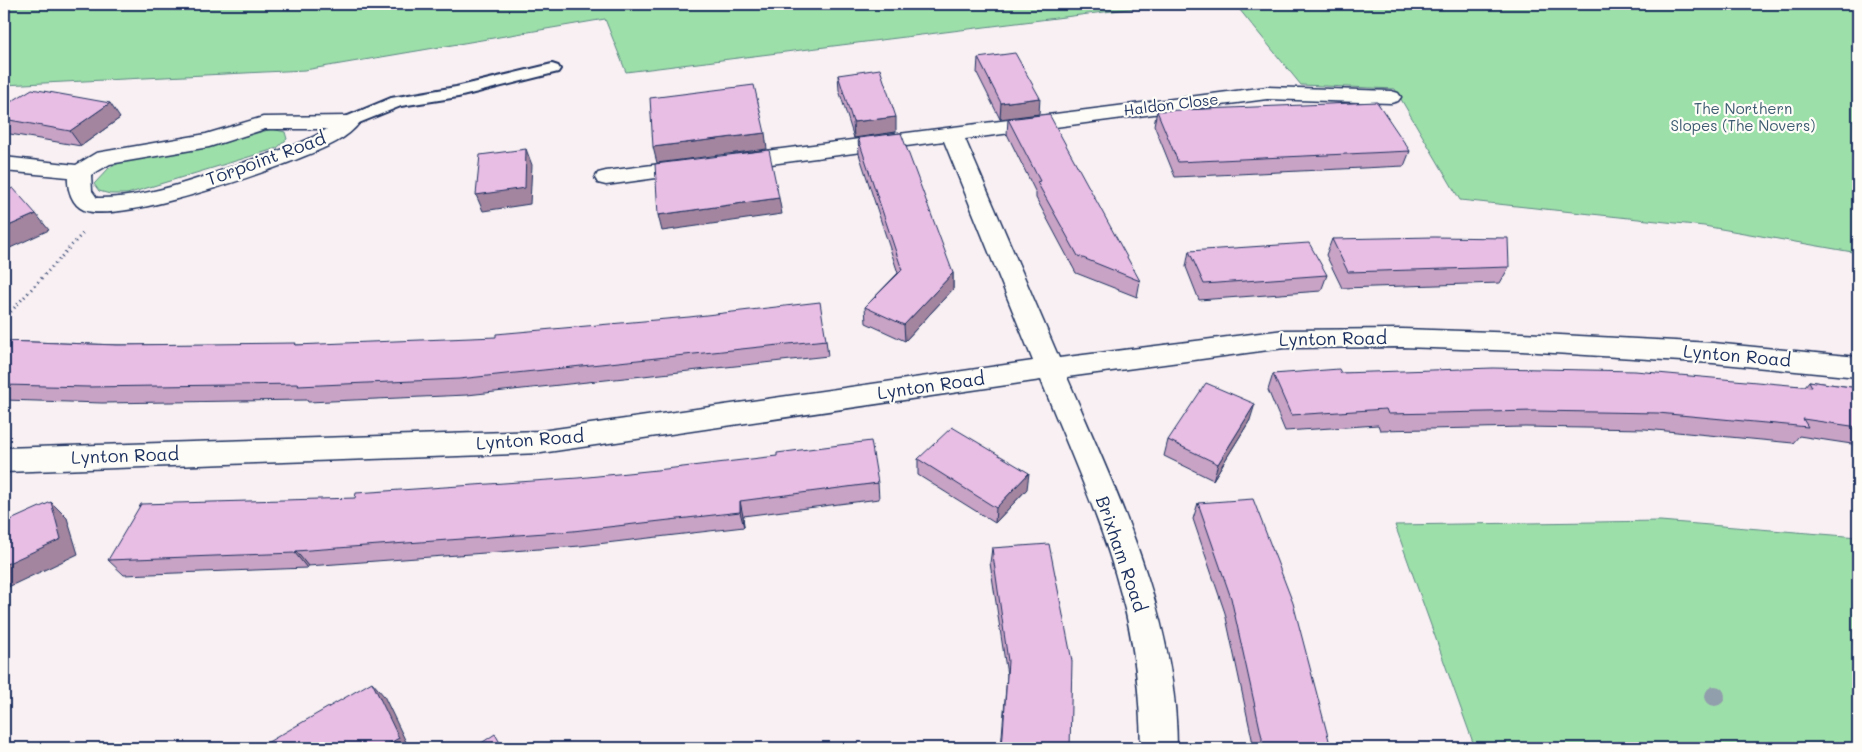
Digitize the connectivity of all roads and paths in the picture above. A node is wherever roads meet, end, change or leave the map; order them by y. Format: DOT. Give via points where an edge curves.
graph roads {
  1 [pos="1848,4"];
  2 [pos="1858,17"];
  3 [pos="552,69"];
  4 [pos="1391,97"];
  5 [pos="348,122"];
  6 [pos="952,134"];
  7 [pos="4,164"];
  8 [pos="80,172"];
  9 [pos="606,178"];
  10 [pos="71,247"];
  11 [pos="4,319"];
  12 [pos="1858,367"];
  13 [pos="1050,369"];
  14 [pos="4,460"];
  15 [pos="1159,748"];
  1 -- 2 [label="path"];
  3 -- 5 [label="lane" via="458,92 397,102"];
  4 -- 6 [label="street, Haldon Close" via="1267,93"];
  5 -- 8 [label="street, Torpoint Road" via="263,123 209,140 104,158"];
  5 -- 8 [label="street, Torpoint Road" via="327,138 302,149 186,188 119,205 91,204 78,182"];
  6 -- 9 [label="street, Haldon Close"];
  6 -- 13 [label="street"];
  7 -- 8 [label="street"];
  10 -- 11 [label="path"];
  12 -- 13 [label="street, Lynton Road" via="1703,352 1392,338 1284,339"];
  13 -- 14 [label="street, Lynton Road" via="541,442"];
  13 -- 15 [label="street, Brixham Road" via="1109,512 1138,594 1158,697"];
}
